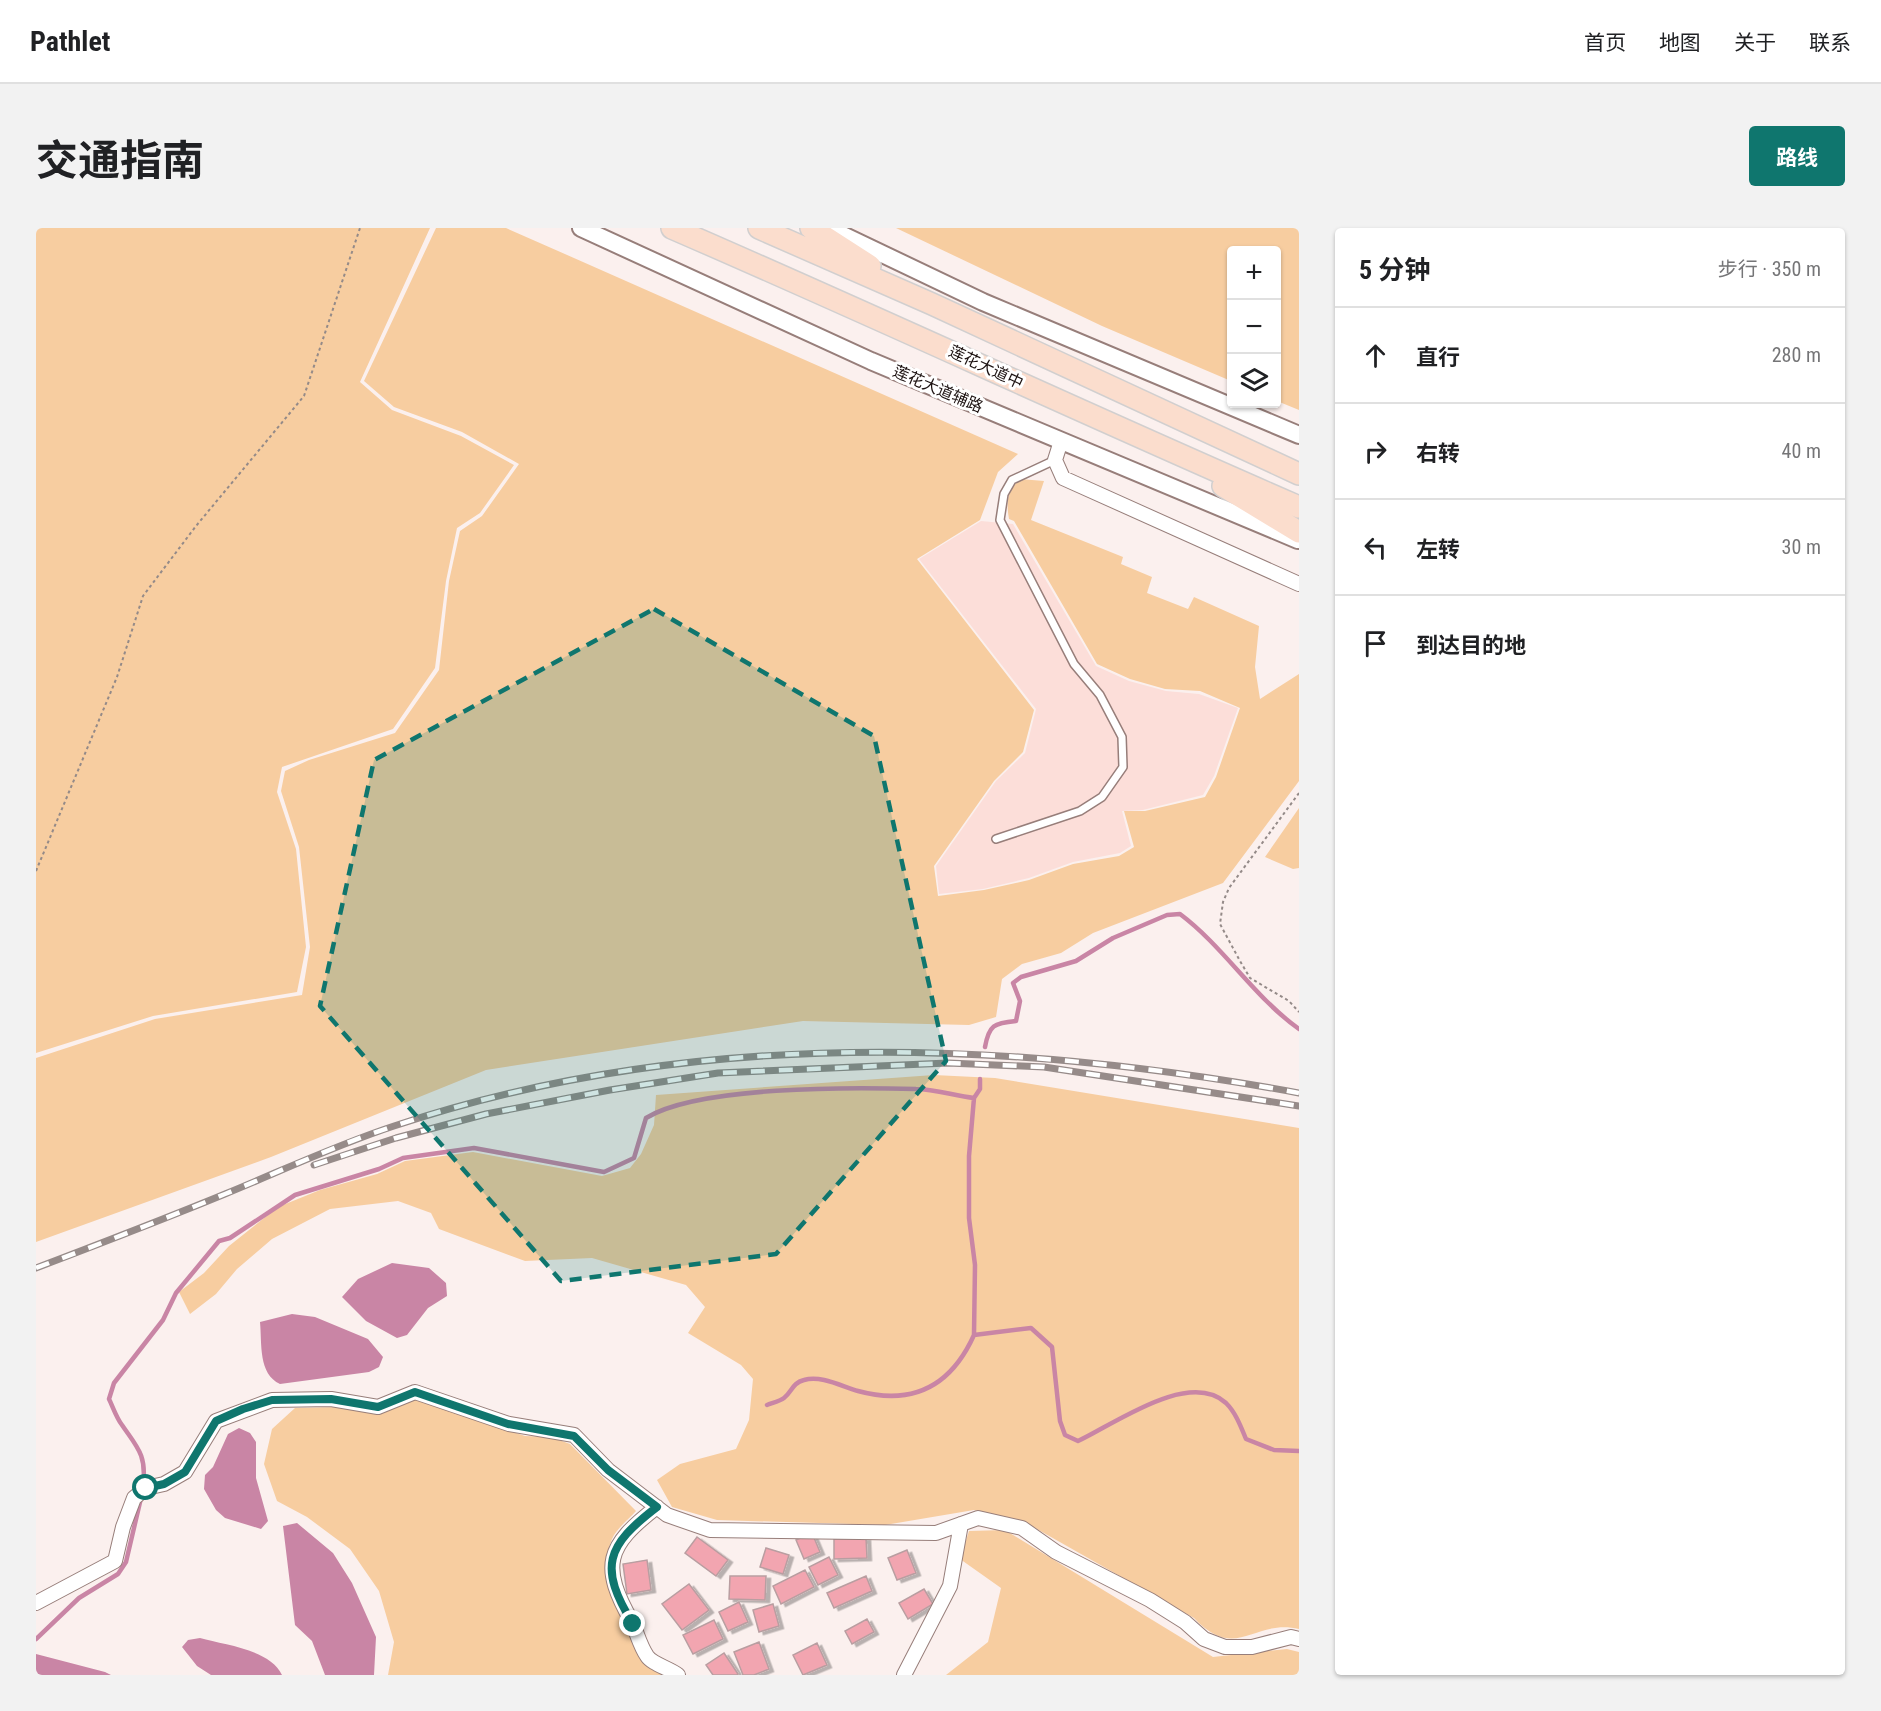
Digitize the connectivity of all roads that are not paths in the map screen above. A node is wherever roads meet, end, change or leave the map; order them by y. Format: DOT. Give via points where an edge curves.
graph roads {
  1 [pos="581,228"];
  2 [pos="672,228"];
  3 [pos="759,228"];
  4 [pos="811,228"];
  5 [pos="828,228"];
  6 [pos="932,304"];
  7 [pos="1299,435"];
  8 [pos="1061,441"];
  9 [pos="1151,443"];
  10 [pos="1055,460"];
  11 [pos="1299,474"];
  12 [pos="1299,507"];
  13 [pos="1299,532"];
  14 [pos="1299,541"];
  15 [pos="1299,584"];
  16 [pos="996,839"];
  17 [pos="657,1507"];
  18 [pos="961,1524"];
  19 [pos="36,1603"];
  20 [pos="1299,1639"];
  21 [pos="678,1675"];
  22 [pos="904,1675"];
  1 -- 8 [label="street, 莲花大道辅路" via="871,361"];
  2 -- 9 [label="main road, 莲花大道中" via="905,329"];
  3 -- 6 [label="main road, 莲花大道中"];
  4 -- 6 [label="main road"];
  5 -- 7 [label="street" via="983,302"];
  6 -- 11 [label="main road, 莲花大道中"];
  8 -- 10 [label="street"];
  8 -- 14 [label="street, 莲花大道辅路"];
  9 -- 12 [label="main road, 莲花大道中"];
  9 -- 13 [label="main road"];
  10 -- 15 [label="street" via="1063,478"];
  10 -- 16 [label="lane" via="1012,480 1004,494 1000,520 1074,664 1100,694 1122,737 1123,767 1102,797 1080,811"];
  17 -- 18 [label="street" via="667,1515 710,1530 739,1532 770,1529 936,1533"];
  17 -- 19 [label="street" via="608,1470 574,1436 508,1424 415,1392 378,1407 331,1399 272,1400 216,1421 185,1472 164,1484 146,1488 134,1498 115,1561"];
  17 -- 21 [label="street" via="618,1542 611,1569 619,1601 647,1658"];
  18 -- 20 [label="street" via="978,1518 1022,1528 1056,1552 1150,1600 1204,1639 1224,1647"];
  18 -- 22 [label="street" via="950,1586"];
}
